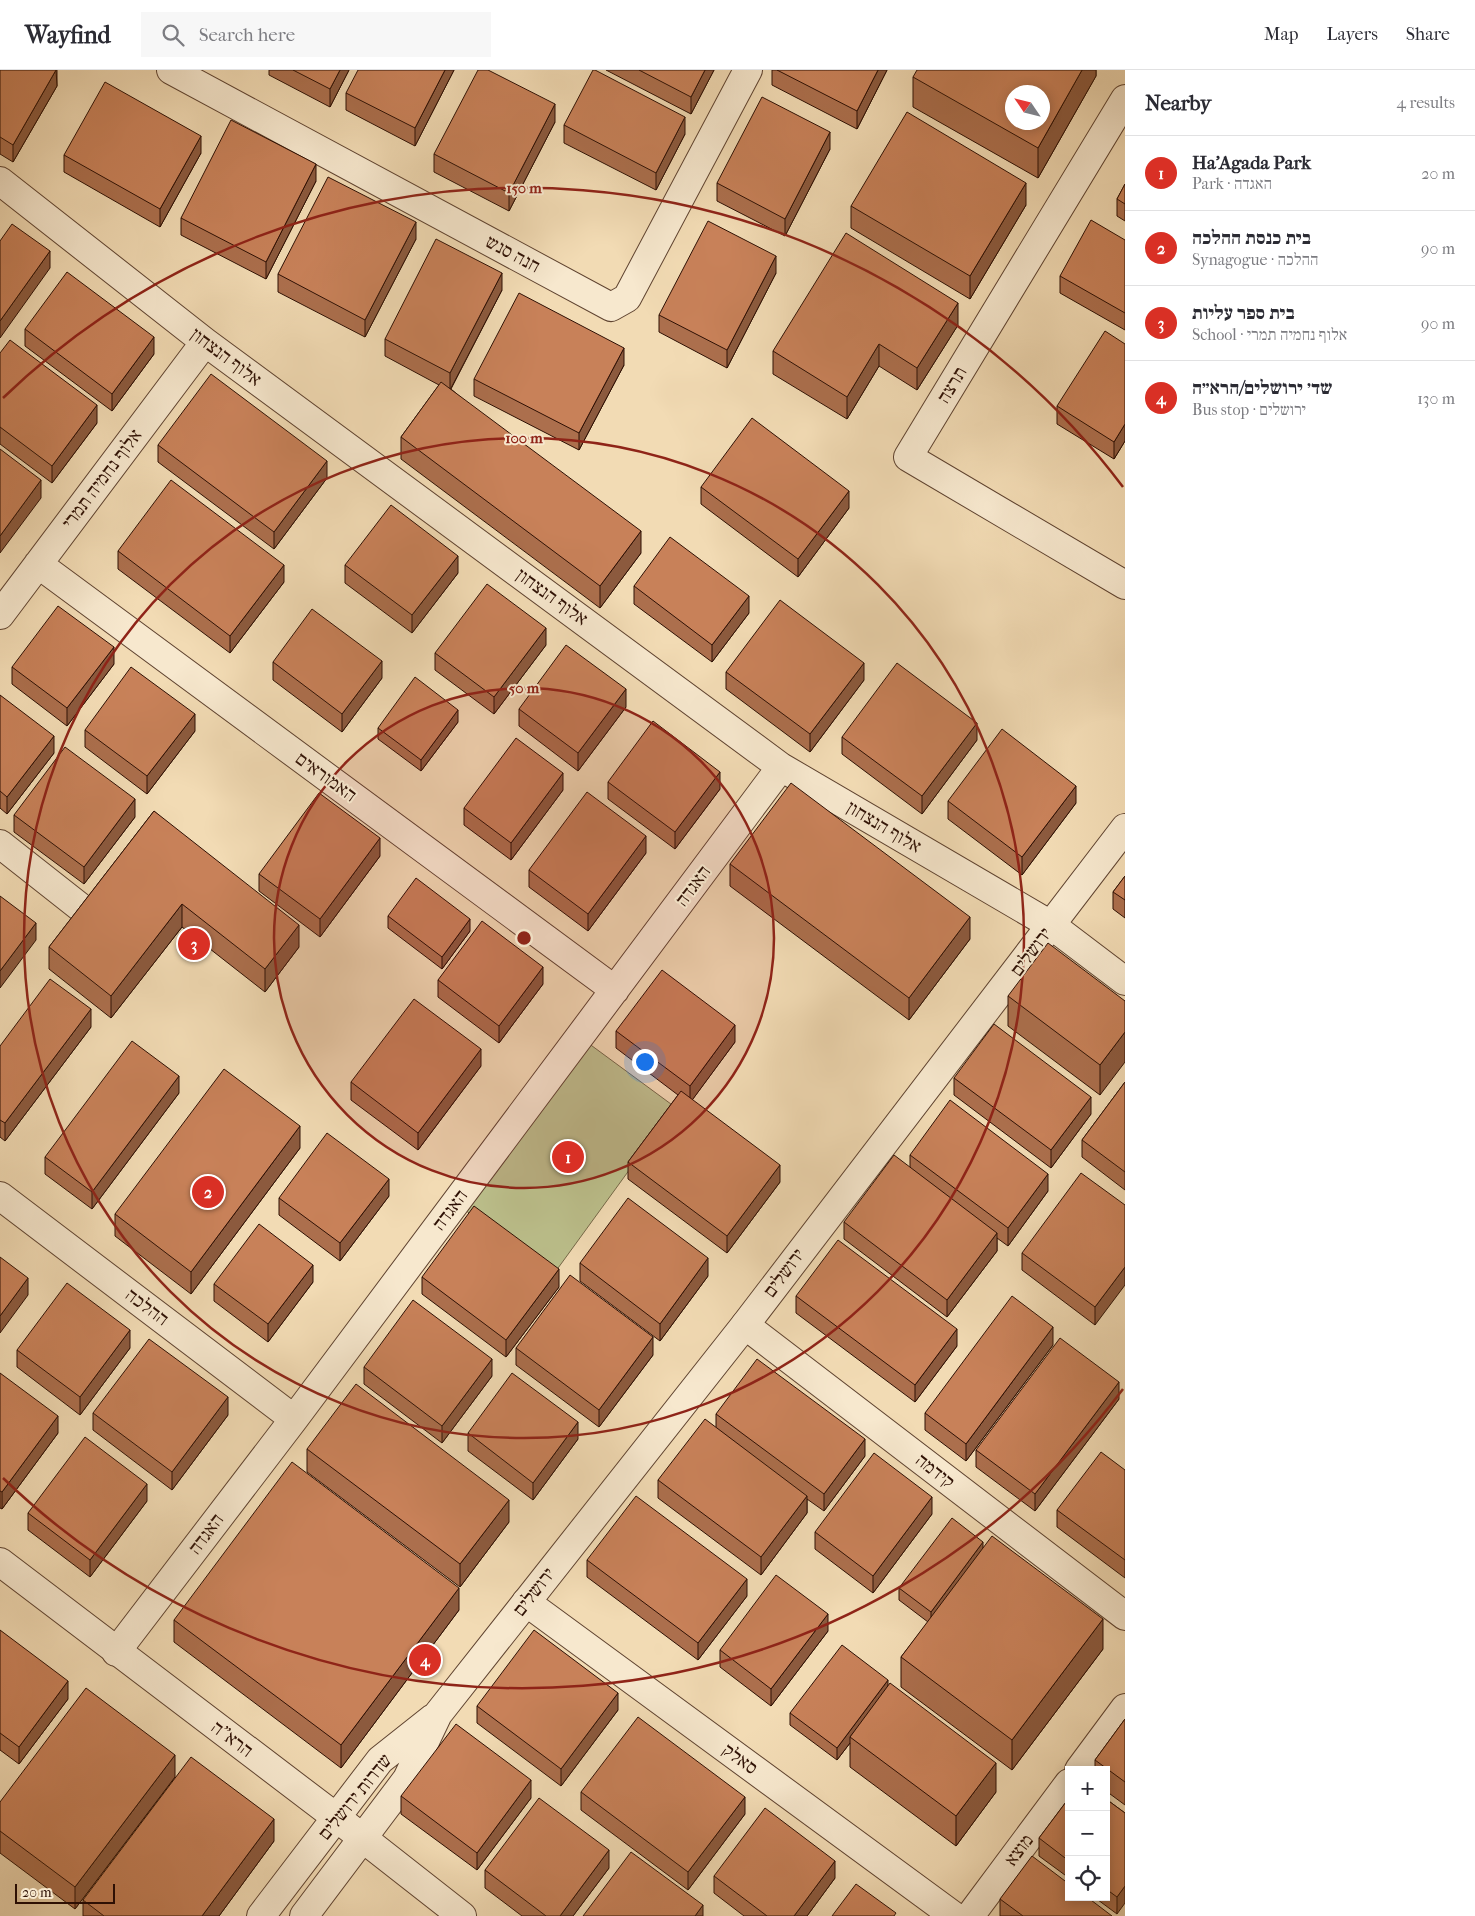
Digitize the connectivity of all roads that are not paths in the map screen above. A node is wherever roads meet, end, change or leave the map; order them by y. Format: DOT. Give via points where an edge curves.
graph roads {
  1 [pos="172,70"];
  2 [pos="748,70"];
  3 [pos="1125,99"];
  4 [pos="0,181"];
  5 [pos="205,342"];
  6 [pos="38,564"];
  7 [pos="1125,585"];
  8 [pos="0,615"];
  9 [pos="782,766"];
  10 [pos="1125,828"];
  11 [pos="0,844"];
  12 [pos="80,907"];
  13 [pos="1051,925"];
  14 [pos="1125,982"];
  15 [pos="615,990"];
  16 [pos="0,1196"];
  17 [pos="745,1325"];
  18 [pos="294,1419"];
  19 [pos="0,1562"];
  20 [pos="526,1602"];
  21 [pos="1125,1616"];
  22 [pos="116,1652"];
  23 [pos="1125,1708"];
  24 [pos="438,1714"];
  25 [pos="1082,1766"];
  26 [pos="1065,1788"];
  27 [pos="338,1818"];
  28 [pos="362,1839"];
  29 [pos="262,1916"];
  30 [pos="304,1916"];
  31 [pos="462,1916"];
  32 [pos="954,1916"];
  33 [pos="970,1916"];
  1 -- 2 [label="street, חנה סנש" via="611,307 626,298"];
  3 -- 7 [label="street, תרצה" via="908,457"];
  4 -- 5 [label="street, אלוף הנצחון"];
  5 -- 6 [label="street, אלוף נחמיה תמרי"];
  5 -- 9 [label="street, אלוף הנצחון"];
  6 -- 8 [label="street, אלוף נחמיה תמרי"];
  6 -- 15 [label="street, האמוראים"];
  9 -- 13 [label="street, אלוף הנצחון"];
  9 -- 15 [label="street, האגדה"];
  10 -- 13 [label="street, ירושלים"];
  11 -- 12 [label="street"];
  13 -- 14 [label="street, אלוף הנצחון"];
  13 -- 17 [label="street, ירושלים"];
  15 -- 18 [label="street, האגדה"];
  16 -- 18 [label="street, ההלכה"];
  17 -- 20 [label="street, ירושלים"];
  17 -- 21 [label="street, קידמה"];
  18 -- 22 [label="street, האגדה"];
  19 -- 22 [label="street, הרא\"ה"];
  20 -- 24 [label="street, ירושלים"];
  20 -- 32 [label="street, סאלק"];
  22 -- 27 [label="street, הרא\"ה"];
  23 -- 25 [label="street"];
  24 -- 27 [label="street, שדרות ירושלים" via="380,1760"];
  24 -- 28 [label="street, שדרות ירושלים" via="406,1779"];
  26 -- 33 [label="street, מוצא"];
  27 -- 28 [label="street, הרא\"ה"];
  27 -- 29 [label="street, שדרות ירושלים"];
  28 -- 30 [label="street, שדרות ירושלים"];
  28 -- 31 [label="street, הרא\"ה"];
}
